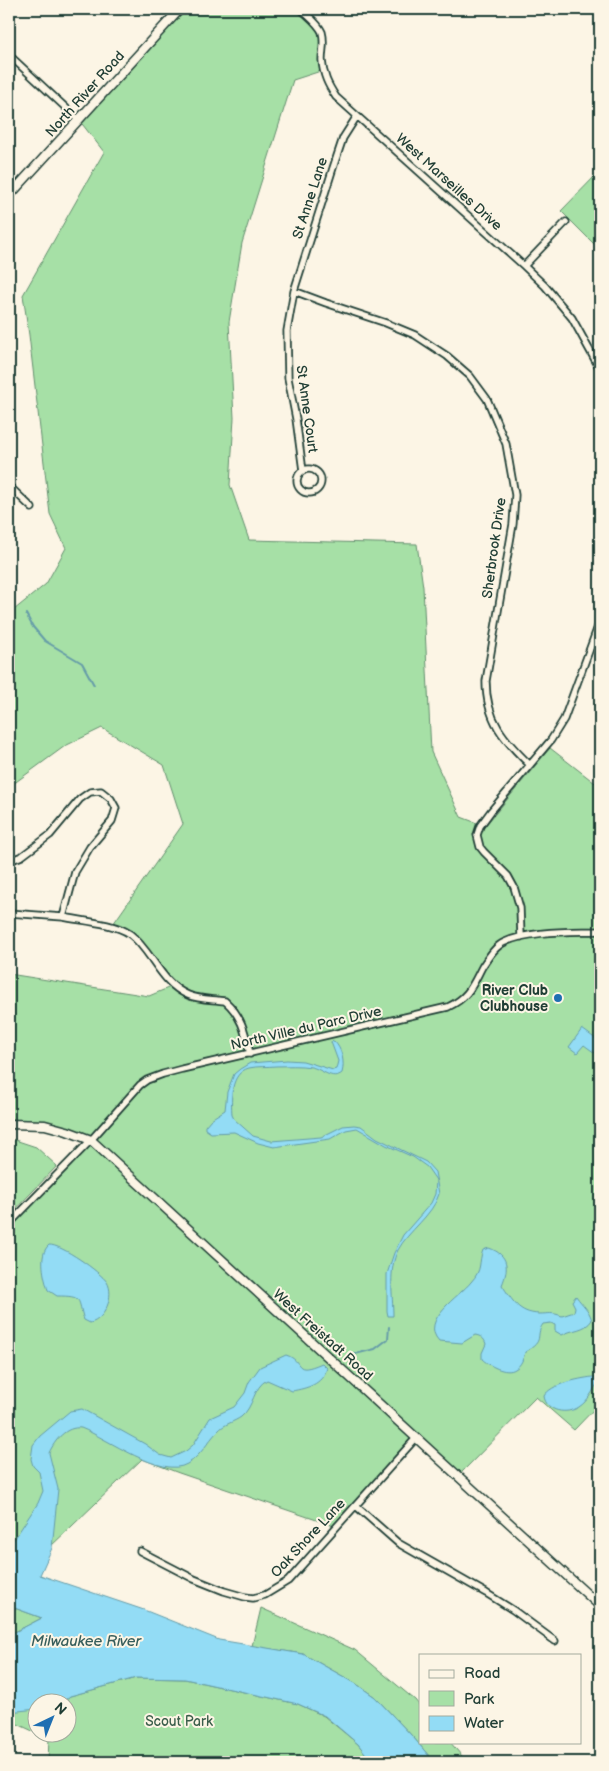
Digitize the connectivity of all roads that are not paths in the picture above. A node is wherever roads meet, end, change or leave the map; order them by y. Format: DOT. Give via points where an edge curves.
graph roads {
  1 [pos="180,9"];
  2 [pos="301,9"];
  3 [pos="9,55"];
  4 [pos="357,116"];
  5 [pos="79,120"];
  6 [pos="9,196"];
  7 [pos="566,222"];
  8 [pos="524,266"];
  9 [pos="294,291"];
  10 [pos="600,369"];
  11 [pos="303,471"];
  12 [pos="9,486"];
  13 [pos="32,508"];
  14 [pos="600,621"];
  15 [pos="530,765"];
  16 [pos="9,861"];
  17 [pos="9,913"];
  18 [pos="63,917"];
  19 [pos="600,932"];
  20 [pos="521,936"];
  21 [pos="250,1054"];
  22 [pos="9,1124"];
  23 [pos="91,1140"];
  24 [pos="9,1224"];
  25 [pos="417,1437"];
  26 [pos="356,1506"];
  27 [pos="140,1551"];
  28 [pos="600,1606"];
  29 [pos="555,1640"];
  1 -- 5 [label="street, North River Road"];
  2 -- 4 [label="street, West Marseilles Drive" via="322,32 325,82"];
  3 -- 5 [label="street"];
  4 -- 8 [label="street, West Marseilles Drive"];
  4 -- 9 [label="street, St Anne Lane" via="343,138"];
  5 -- 6 [label="street, North River Road"];
  7 -- 8 [label="street"];
  8 -- 10 [label="street, West Marseilles Drive" via="572,318"];
  9 -- 11 [label="street, St Anne Court" via="287,331 287,362"];
  9 -- 15 [label="street, Sherbrook Drive" via="415,335 464,371 487,399 506,444 515,495 486,696 498,730"];
  11 -- 11 [label="street, St Anne Court" via="298,477 298,485 303,492 314,492 320,486 320,476 310,469"];
  12 -- 13 [label="street"];
  14 -- 15 [label="street" via="564,719"];
  15 -- 20 [label="street" via="491,811 477,835 480,847 508,876 514,887 520,908"];
  16 -- 18 [label="street" via="22,856 50,835 90,792 101,791 111,799 116,808 112,821 74,872"];
  17 -- 18 [label="street"];
  18 -- 21 [label="street" via="119,928 140,944 177,990 203,999 225,1001 240,1017"];
  19 -- 20 [label="street"];
  20 -- 21 [label="street, North Ville du Parc Drive" via="495,949 469,992 448,1007"];
  21 -- 23 [label="street, North Ville du Parc Drive" via="148,1080"];
  22 -- 23 [label="street, West Freistadt Road" via="45,1126"];
  23 -- 24 [label="street, North Ville du Parc Drive"];
  23 -- 25 [label="street, West Freistadt Road"];
  25 -- 26 [label="street, Oak Shore Lane"];
  25 -- 28 [label="street, West Freistadt Road"];
  26 -- 27 [label="street, Oak Shore Lane" via="288,1581 265,1595 253,1598 194,1579"];
  26 -- 29 [label="street" via="398,1543 486,1593"];
}
